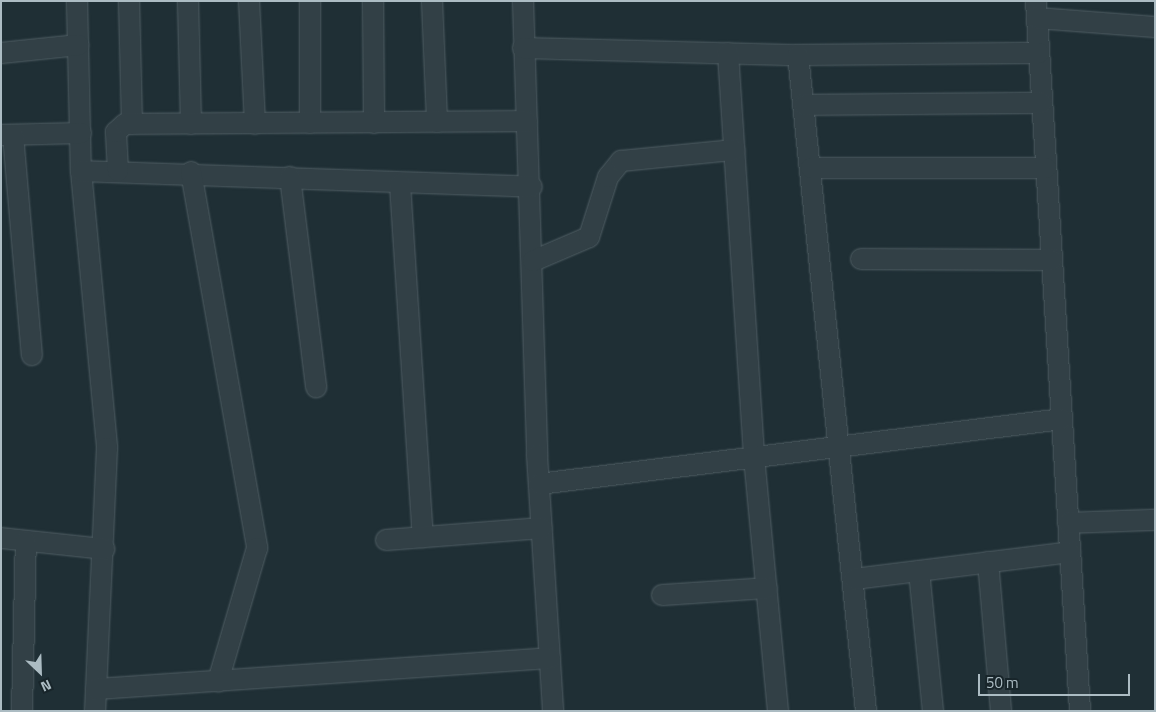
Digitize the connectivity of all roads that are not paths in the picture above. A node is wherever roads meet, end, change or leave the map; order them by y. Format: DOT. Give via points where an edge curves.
graph roads {
  1 [pos="78,1"];
  2 [pos="129,1"];
  3 [pos="188,1"];
  4 [pos="249,1"];
  5 [pos="310,1"];
  6 [pos="373,1"];
  7 [pos="432,1"];
  8 [pos="523,1"];
  9 [pos="1036,10"];
  10 [pos="1155,27"];
  11 [pos="79,45"];
  12 [pos="523,48"];
  13 [pos="1,52"];
  14 [pos="728,53"];
  15 [pos="1039,53"];
  16 [pos="798,55"];
  17 [pos="1042,103"];
  18 [pos="804,105"];
  19 [pos="527,121"];
  20 [pos="437,122"];
  21 [pos="310,123"];
  22 [pos="374,123"];
  23 [pos="132,124"];
  24 [pos="190,124"];
  25 [pos="255,124"];
  26 [pos="81,133"];
  27 [pos="7,135"];
  28 [pos="734,150"];
  29 [pos="811,168"];
  30 [pos="1046,168"];
  31 [pos="118,170"];
  32 [pos="81,171"];
  33 [pos="191,172"];
  34 [pos="290,177"];
  35 [pos="400,184"];
  36 [pos="532,186"];
  37 [pos="861,259"];
  38 [pos="1052,260"];
  39 [pos="533,261"];
  40 [pos="32,355"];
  41 [pos="316,387"];
  42 [pos="1062,418"];
  43 [pos="837,447"];
  44 [pos="754,457"];
  45 [pos="539,484"];
  46 [pos="1155,520"];
  47 [pos="1068,523"];
  48 [pos="542,528"];
  49 [pos="423,537"];
  50 [pos="1,538"];
  51 [pos="386,540"];
  52 [pos="26,541"];
  53 [pos="104,549"];
  54 [pos="1070,552"];
  55 [pos="988,562"];
  56 [pos="919,571"];
  57 [pos="854,579"];
  58 [pos="767,588"];
  59 [pos="662,594"];
  60 [pos="550,658"];
  61 [pos="218,681"];
  62 [pos="96,689"];
  63 [pos="22,711"];
  64 [pos="95,711"];
  65 [pos="553,711"];
  66 [pos="778,711"];
  67 [pos="866,711"];
  68 [pos="933,711"];
  69 [pos="1001,711"];
  70 [pos="1080,711"];
  1 -- 11 [label="street"];
  2 -- 23 [label="street"];
  3 -- 24 [label="street"];
  4 -- 25 [label="street"];
  5 -- 21 [label="street"];
  6 -- 22 [label="street"];
  7 -- 20 [label="street"];
  8 -- 12 [label="street"];
  9 -- 10 [label="street"];
  9 -- 15 [label="street"];
  11 -- 13 [label="street"];
  11 -- 26 [label="street"];
  12 -- 14 [label="street"];
  12 -- 19 [label="street"];
  14 -- 16 [label="street"];
  14 -- 28 [label="street"];
  15 -- 16 [label="street"];
  15 -- 17 [label="street"];
  16 -- 18 [label="street"];
  17 -- 18 [label="street"];
  17 -- 30 [label="street"];
  18 -- 29 [label="street"];
  19 -- 20 [label="street"];
  19 -- 36 [label="street"];
  20 -- 22 [label="street"];
  21 -- 22 [label="street"];
  21 -- 25 [label="street"];
  23 -- 24 [label="street"];
  23 -- 31 [label="street" via="120,126 116,132"];
  24 -- 25 [label="street"];
  26 -- 27 [label="street"];
  26 -- 32 [label="street"];
  27 -- 40 [label="street"];
  28 -- 39 [label="street" via="621,161 608,178 589,237"];
  28 -- 44 [label="street"];
  29 -- 30 [label="street"];
  29 -- 43 [label="street"];
  30 -- 38 [label="street"];
  31 -- 32 [label="street"];
  31 -- 33 [label="street"];
  32 -- 53 [label="street" via="107,441"];
  33 -- 34 [label="street"];
  33 -- 61 [label="street" via="257,548"];
  34 -- 35 [label="street"];
  34 -- 41 [label="street"];
  35 -- 36 [label="street"];
  35 -- 49 [label="street"];
  36 -- 39 [label="street"];
  37 -- 38 [label="street"];
  38 -- 42 [label="street"];
  39 -- 45 [label="street"];
  42 -- 43 [label="street"];
  42 -- 47 [label="street"];
  43 -- 44 [label="street"];
  43 -- 57 [label="street"];
  44 -- 45 [label="street"];
  44 -- 58 [label="street"];
  45 -- 48 [label="street"];
  46 -- 47 [label="street"];
  47 -- 54 [label="street"];
  48 -- 49 [label="street"];
  48 -- 60 [label="street"];
  49 -- 51 [label="street"];
  50 -- 52 [label="street"];
  52 -- 53 [label="street"];
  52 -- 63 [label="street"];
  53 -- 62 [label="street"];
  54 -- 55 [label="street"];
  54 -- 70 [label="street"];
  55 -- 56 [label="street"];
  55 -- 69 [label="street"];
  56 -- 57 [label="street"];
  56 -- 68 [label="street"];
  57 -- 67 [label="street"];
  58 -- 59 [label="street"];
  58 -- 66 [label="street"];
  60 -- 61 [label="street"];
  60 -- 65 [label="street"];
  61 -- 62 [label="street"];
  62 -- 64 [label="street"];
}
